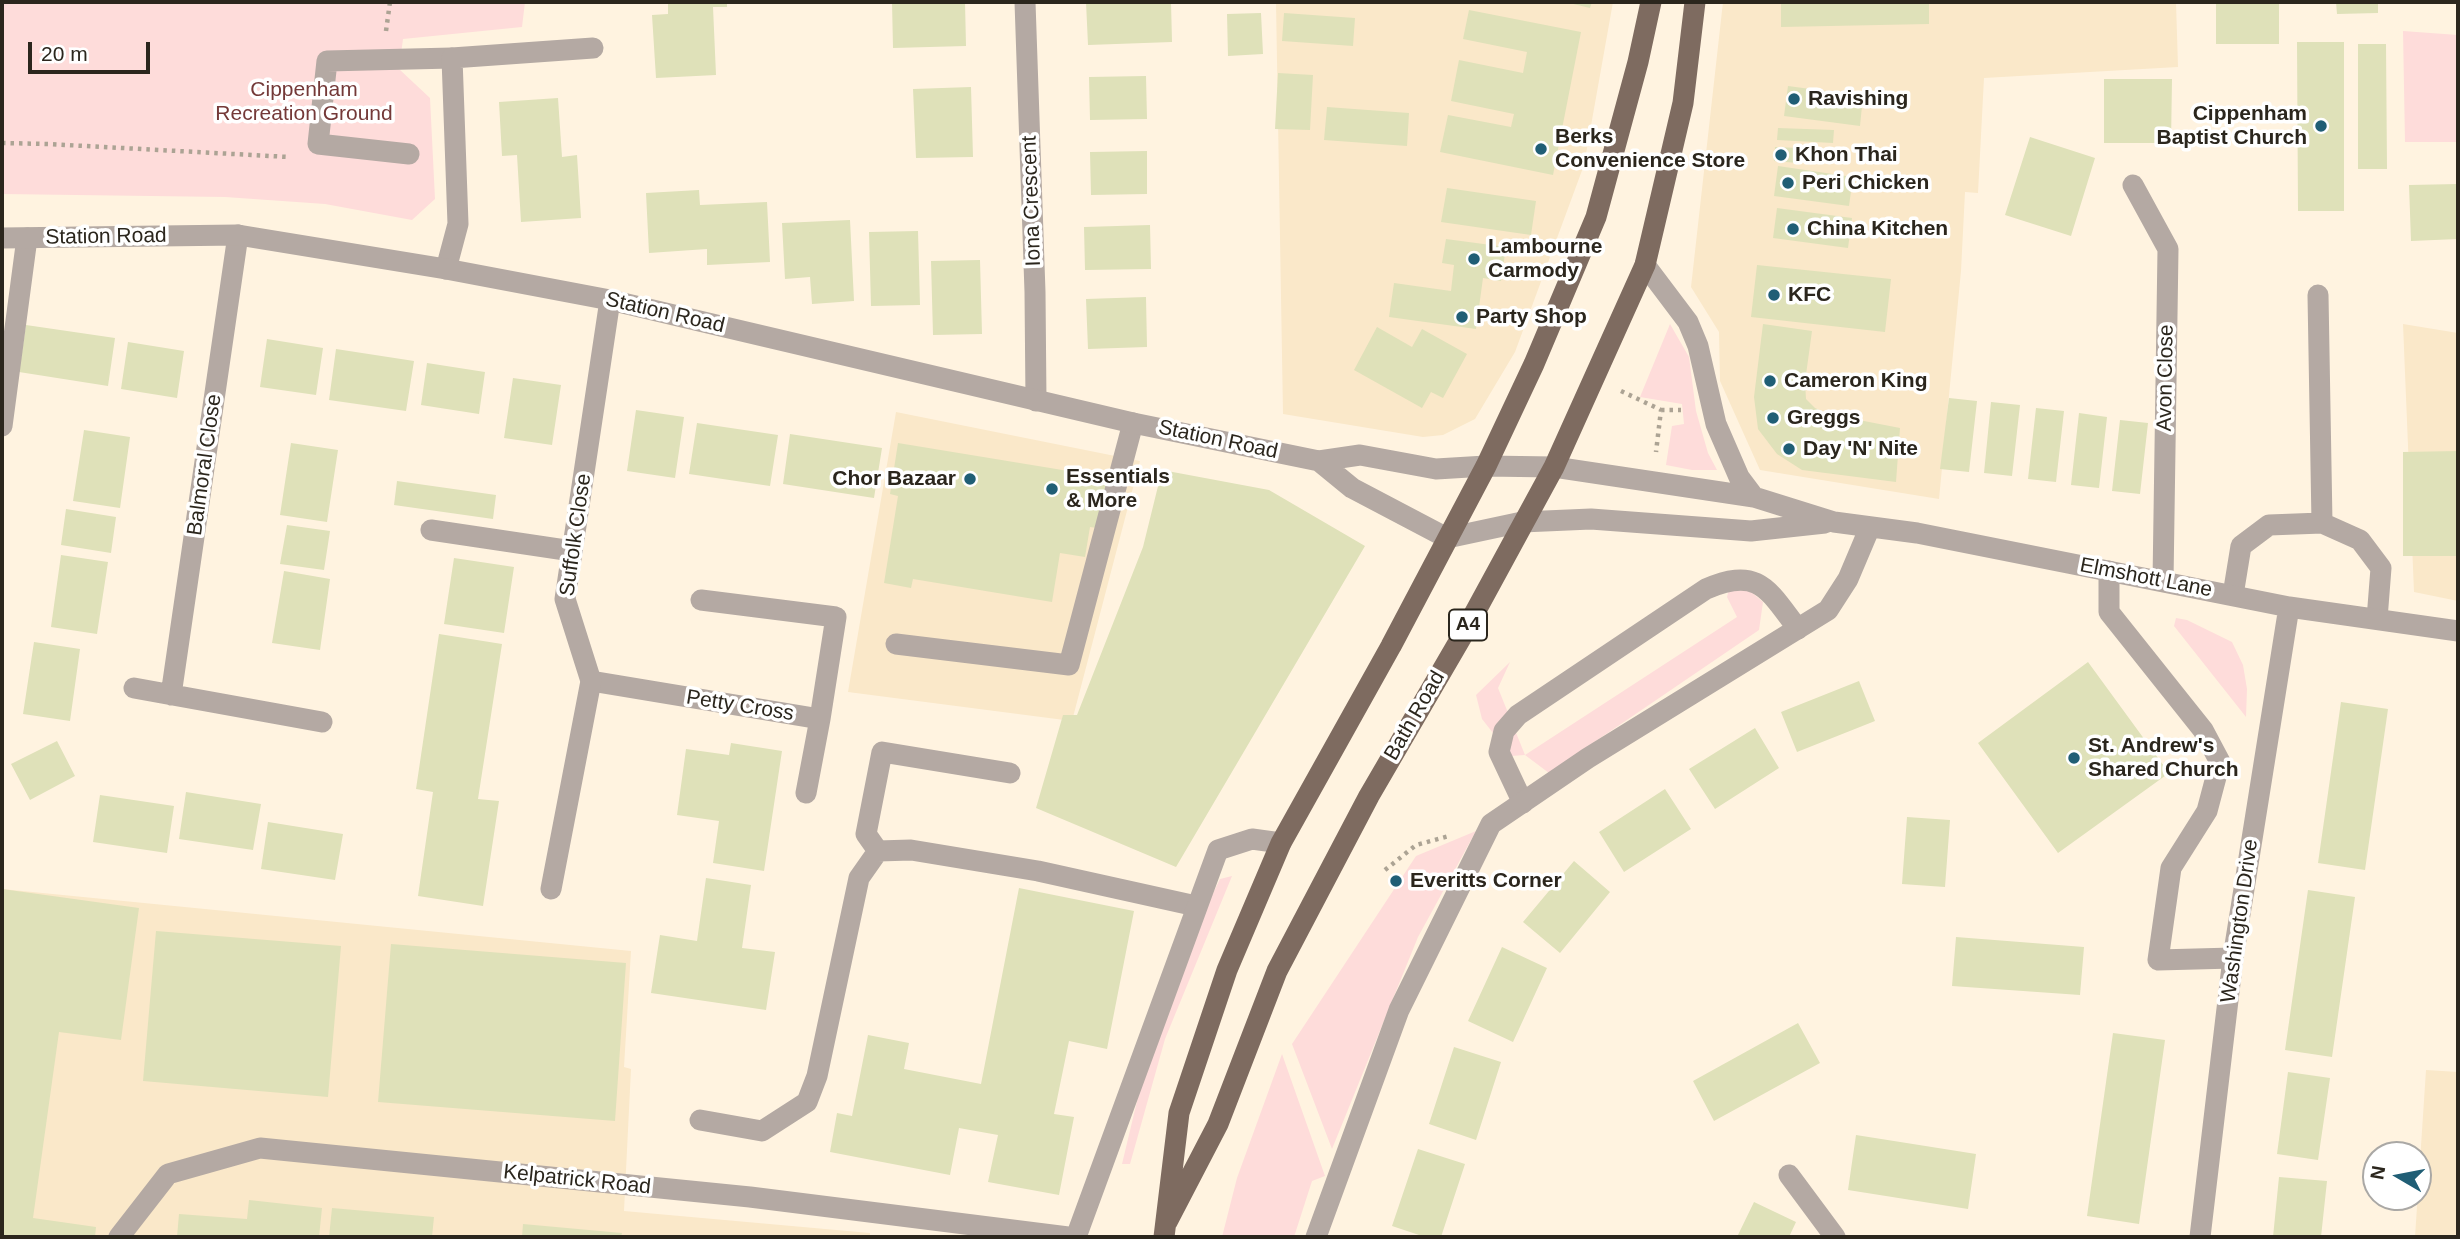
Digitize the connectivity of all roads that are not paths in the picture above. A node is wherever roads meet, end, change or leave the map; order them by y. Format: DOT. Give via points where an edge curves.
graph roads {
  1 [pos="1025,2"];
  2 [pos="1651,2"];
  3 [pos="1695,2"];
  4 [pos="593,48"];
  5 [pos="452,58"];
  6 [pos="409,154"];
  7 [pos="2133,185"];
  8 [pos="238,234"];
  9 [pos="2,238"];
  10 [pos="27,238"];
  11 [pos="1645,265"];
  12 [pos="446,269"];
  13 [pos="2318,295"];
  14 [pos="610,300"];
  15 [pos="1036,401"];
  16 [pos="1133,423"];
  17 [pos="2,426"];
  18 [pos="1320,461"];
  19 [pos="1486,466"];
  20 [pos="1554,467"];
  21 [pos="1754,497"];
  22 [pos="1522,522"];
  23 [pos="1834,522"];
  24 [pos="2322,523"];
  25 [pos="1870,527"];
  26 [pos="432,530"];
  27 [pos="1447,538"];
  28 [pos="572,551"];
  29 [pos="2109,571"];
  30 [pos="2163,581"];
  31 [pos="2233,595"];
  32 [pos="701,600"];
  33 [pos="2290,607"];
  34 [pos="2377,619"];
  35 [pos="1798,629"];
  36 [pos="2458,631"];
  37 [pos="896,644"];
  38 [pos="591,681"];
  39 [pos="134,688"];
  40 [pos="171,695"];
  41 [pos="820,719"];
  42 [pos="322,722"];
  43 [pos="1010,773"];
  44 [pos="806,793"];
  45 [pos="1523,803"];
  46 [pos="1281,843"];
  47 [pos="878,851"];
  48 [pos="551,889"];
  49 [pos="1196,906"];
  50 [pos="2233,958"];
  51 [pos="700,1120"];
  52 [pos="1789,1175"];
  53 [pos="1165,1230"];
  54 [pos="119,1237"];
  55 [pos="1069,1237"];
  56 [pos="1076,1237"];
  57 [pos="1316,1237"];
  58 [pos="1835,1237"];
  59 [pos="2200,1237"];
  1 -- 15 [label="street, Iona Crescent"];
  2 -- 19 [label="main road, Bath Road / A4" via="1597,217"];
  3 -- 11 [label="main road, Bath Road / A4" via="1683,103"];
  4 -- 5 [label="street"];
  5 -- 6 [label="street" via="327,61 318,144"];
  5 -- 12 [label="street" via="458,224"];
  7 -- 30 [label="street, Avon Close" via="2168,249"];
  8 -- 10 [label="street, Station Road"];
  8 -- 12 [label="street, Station Road"];
  8 -- 40 [label="street, Balmoral Close"];
  9 -- 10 [label="street, Station Road"];
  10 -- 17 [label="street"];
  11 -- 20 [label="main road, Bath Road / A4"];
  11 -- 21 [label="street" via="1688,322 1716,424 1739,477"];
  12 -- 14 [label="street, Station Road"];
  13 -- 24 [label="street"];
  14 -- 15 [label="street, Station Road"];
  14 -- 28 [label="street, Suffolk Close"];
  15 -- 16 [label="street, Station Road"];
  16 -- 18 [label="street, Station Road"];
  16 -- 37 [label="street" via="1069,665"];
  18 -- 19 [label="street, Station Road" via="1360,455 1436,469"];
  18 -- 27 [label="street, Station Road" via="1352,488"];
  19 -- 20 [label="street, Station Road"];
  19 -- 27 [label="main road, Bath Road / A4"];
  20 -- 21 [label="street, Elmshott Lane"];
  20 -- 22 [label="main road, Bath Road / A4"];
  21 -- 23 [label="street, Elmshott Lane"];
  22 -- 23 [label="street, Elmshott Lane" via="1591,519 1751,531"];
  22 -- 27 [label="street"];
  22 -- 53 [label="main road, Bath Road / A4" via="1277,971 1218,1124"];
  23 -- 25 [label="street, Elmshott Lane"];
  24 -- 31 [label="street" via="2269,524 2241,546"];
  24 -- 34 [label="street" via="2360,540 2381,568"];
  25 -- 29 [label="street, Elmshott Lane"];
  25 -- 35 [label="street" via="1848,579 1828,610"];
  26 -- 28 [label="street"];
  27 -- 46 [label="main road, Bath Road / A4"];
  28 -- 38 [label="street, Suffolk Close" via="565,599"];
  29 -- 30 [label="street, Elmshott Lane"];
  29 -- 50 [label="street" via="2109,612 2203,730 2220,762 2207,811 2171,867 2158,960"];
  30 -- 31 [label="street, Elmshott Lane"];
  31 -- 33 [label="street, Elmshott Lane"];
  32 -- 41 [label="street, Petty Cross" via="835,617"];
  33 -- 34 [label="street, Elmshott Lane"];
  33 -- 50 [label="street, Washington Drive"];
  34 -- 36 [label="street, Elmshott Lane"];
  35 -- 45 [label="street"];
  35 -- 45 [label="street" via="1764,587 1746,579 1706,589 1518,715 1504,731 1499,752"];
  38 -- 41 [label="street, Petty Cross"];
  38 -- 48 [label="street, Suffolk Close"];
  39 -- 40 [label="street"];
  40 -- 42 [label="street"];
  41 -- 44 [label="street"];
  43 -- 47 [label="street" via="881,752 866,834"];
  45 -- 57 [label="street" via="1491,824 1399,1010"];
  46 -- 49 [label="street" via="1252,839 1219,850"];
  46 -- 53 [label="main road, Bath Road / A4" via="1227,970 1179,1113"];
  47 -- 49 [label="street" via="911,850 1038,871"];
  47 -- 51 [label="street" via="859,878 817,1076 807,1102 762,1131"];
  49 -- 56 [label="street"];
  50 -- 59 [label="street, Washington Drive"];
  52 -- 58 [label="street"];
  54 -- 55 [label="street, Kelpatrick Road" via="168,1174 260,1148 750,1197"];
}
